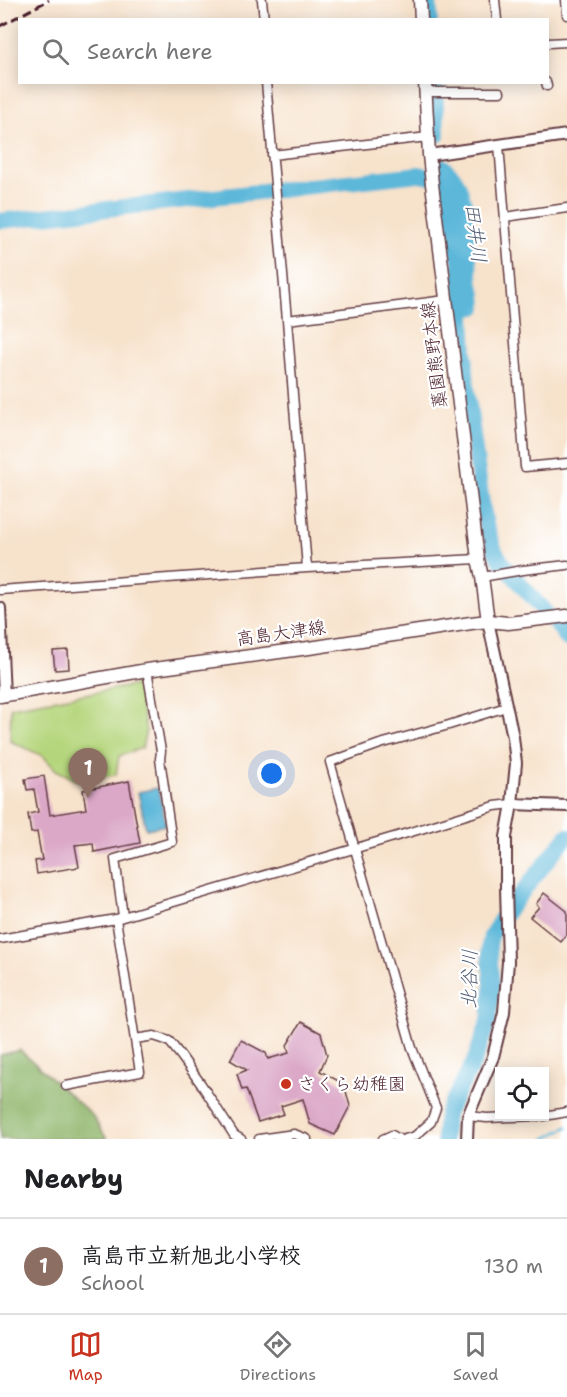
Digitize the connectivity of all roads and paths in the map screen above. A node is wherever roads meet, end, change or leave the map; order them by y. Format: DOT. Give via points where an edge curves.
graph roads {
  1 [pos="262,0"];
  2 [pos="420,0"];
  3 [pos="495,0"];
  4 [pos="566,0"];
  5 [pos="567,15"];
  6 [pos="264,18"];
  7 [pos="421,18"];
  8 [pos="497,18"];
  9 [pos="567,42"];
  10 [pos="549,44"];
  11 [pos="266,84"];
  12 [pos="430,90"];
  13 [pos="500,92"];
  14 [pos="567,135"];
  15 [pos="428,137"];
  16 [pos="499,145"];
  17 [pos="272,155"];
  18 [pos="430,160"];
  19 [pos="567,208"];
  20 [pos="505,217"];
  21 [pos="446,300"];
  22 [pos="287,320"];
  23 [pos="567,463"];
  24 [pos="478,559"];
  25 [pos="567,565"];
  26 [pos="307,568"];
  27 [pos="482,577"];
  28 [pos="0,590"];
  29 [pos="0,608"];
  30 [pos="556,617"];
  31 [pos="488,621"];
  32 [pos="147,670"];
  33 [pos="2,696"];
  34 [pos="506,707"];
  35 [pos="512,804"];
  36 [pos="567,806"];
  37 [pos="355,848"];
  38 [pos="119,918"];
  39 [pos="0,939"];
  40 [pos="135,1039"];
  41 [pos="66,1086"];
  42 [pos="567,1112"];
  43 [pos="549,1115"];
  44 [pos="468,1116"];
  45 [pos="495,1118"];
  46 [pos="241,1139"];
  47 [pos="259,1139"];
  48 [pos="307,1139"];
  49 [pos="383,1139"];
  50 [pos="399,1139"];
  51 [pos="405,1139"];
  52 [pos="467,1139"];
  1 -- 6 [label="street"];
  2 -- 7 [label="main road"];
  3 -- 8 [label="street"];
  4 -- 5 [label="street"];
  9 -- 10 [label="street"];
  11 -- 17 [label="street"];
  12 -- 13 [label="street"];
  12 -- 15 [label="main road, 藁園熊野本線"];
  14 -- 16 [label="street"];
  15 -- 17 [label="street"];
  15 -- 18 [label="main road, 藁園熊野本線"];
  16 -- 18 [label="street"];
  16 -- 20 [label="street"];
  17 -- 22 [label="street"];
  18 -- 21 [label="main road, 藁園熊野本線"];
  19 -- 20 [label="street"];
  20 -- 23 [label="street" via="525,466"];
  21 -- 22 [label="street"];
  21 -- 24 [label="main road, 藁園熊野本線"];
  22 -- 26 [label="street"];
  24 -- 26 [label="street"];
  24 -- 27 [label="main road, 藁園熊野本線"];
  25 -- 27 [label="street"];
  26 -- 28 [label="street"];
  27 -- 31 [label="main road, 藁園熊野本線"];
  29 -- 33 [label="street"];
  30 -- 31 [label="main road, 高島大津線" via="508,623"];
  31 -- 32 [label="main road, 高島大津線"];
  31 -- 34 [label="street"];
  32 -- 33 [label="main road, 高島大津線"];
  32 -- 38 [label="street" via="172,842 115,859"];
  34 -- 35 [label="street" via="516,763"];
  34 -- 37 [label="street" via="330,762"];
  35 -- 36 [label="street"];
  35 -- 37 [label="street"];
  35 -- 44 [label="street" via="506,837 508,962 504,1012 493,1057"];
  37 -- 38 [label="street"];
  37 -- 51 [label="street" via="412,1048 436,1108 431,1122 416,1136"];
  38 -- 39 [label="street"];
  38 -- 40 [label="street"];
  40 -- 41 [label="street" via="140,1072"];
  40 -- 46 [label="street" via="154,1036 169,1041 234,1136"];
  42 -- 43 [label="street"];
  44 -- 45 [label="street"];
  44 -- 52 [label="street"];
  47 -- 48 [label="street" via="294,1134"];
  49 -- 50 [label="street" via="392,1135"];
}
